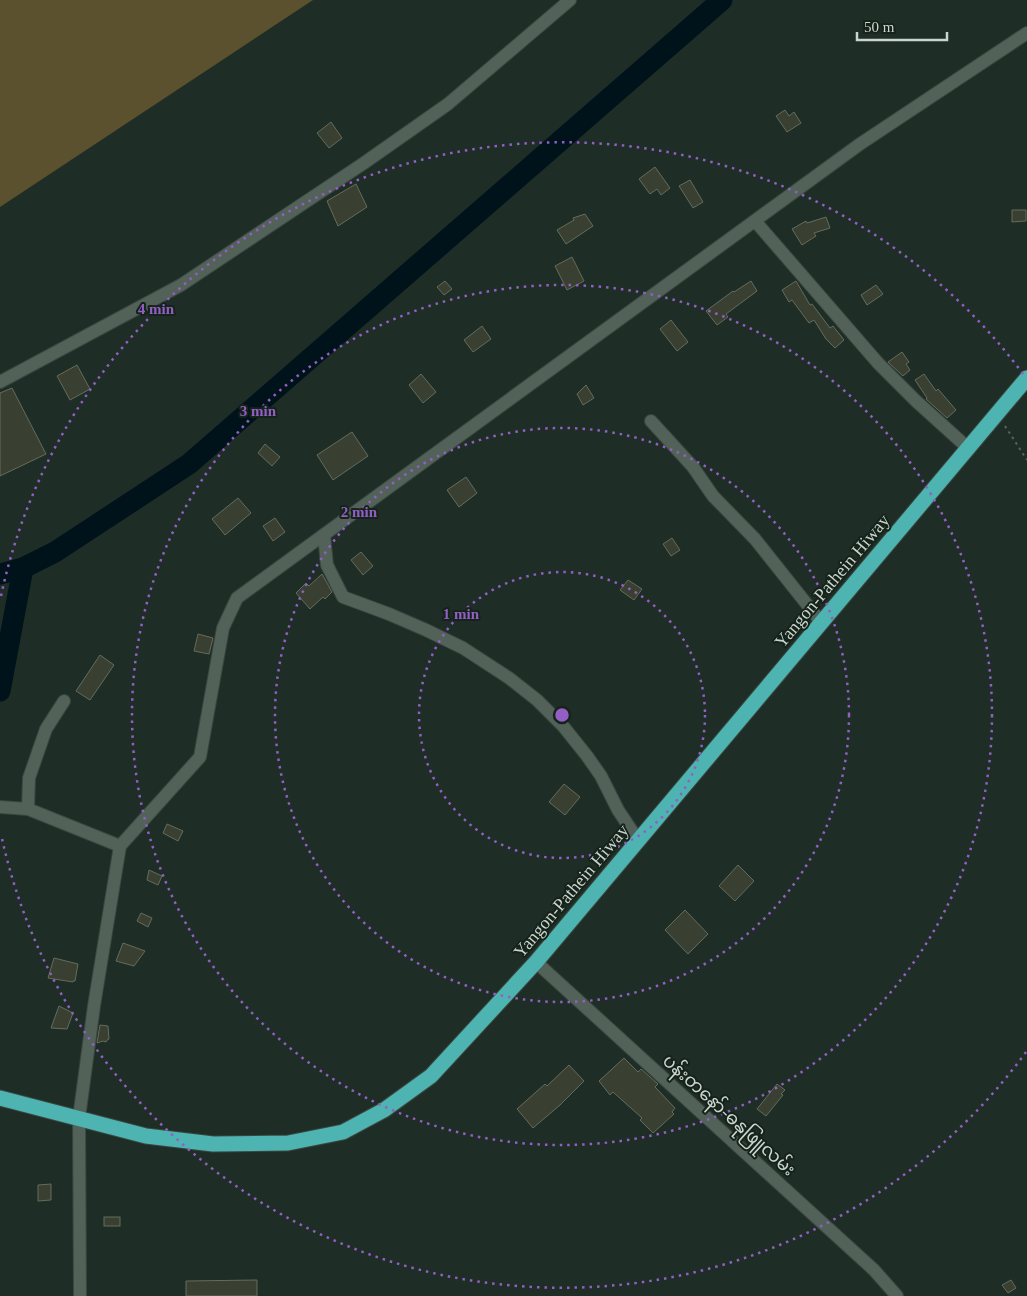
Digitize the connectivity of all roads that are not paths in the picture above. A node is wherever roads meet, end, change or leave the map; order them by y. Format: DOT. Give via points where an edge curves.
graph roads {
  1 [pos="570,0"];
  2 [pos="1027,33"];
  3 [pos="755,221"];
  4 [pos="1027,378"];
  5 [pos="0,382"];
  6 [pos="651,421"];
  7 [pos="968,448"];
  8 [pos="324,535"];
  9 [pos="821,622"];
  10 [pos="64,701"];
  11 [pos="0,807"];
  12 [pos="28,809"];
  13 [pos="638,840"];
  14 [pos="120,846"];
  15 [pos="536,962"];
  16 [pos="0,1098"];
  17 [pos="79,1118"];
  18 [pos="80,1296"];
  19 [pos="897,1296"];
  1 -- 5 [label="street" via="448,104 364,163 180,285"];
  2 -- 3 [label="street" via="860,144"];
  3 -- 7 [label="street" via="878,363"];
  3 -- 8 [label="street"];
  4 -- 7 [label="highway, Yangon-Pathein Hiway"];
  6 -- 9 [label="street" via="693,467 713,496 755,539"];
  7 -- 9 [label="highway, Yangon-Pathein Hiway"];
  8 -- 13 [label="street" via="327,565 343,597 463,648 537,700 587,756"];
  8 -- 14 [label="street" via="237,598 223,628 200,757"];
  9 -- 13 [label="highway, Yangon-Pathein Hiway"];
  10 -- 12 [label="street" via="46,729 29,778"];
  11 -- 12 [label="street"];
  12 -- 14 [label="street"];
  13 -- 15 [label="highway, Yangon-Pathein Hiway"];
  14 -- 17 [label="street"];
  15 -- 17 [label="highway, Yangon-Pathein Hiway" via="431,1076 384,1110 343,1132 288,1143 213,1144 146,1136"];
  15 -- 19 [label="street, ပန်းတနော်-ဓနုဖြူလမ်း" via="874,1270"];
  16 -- 17 [label="highway, Yangon-Pathein Hiway"];
  17 -- 18 [label="street"];
}
